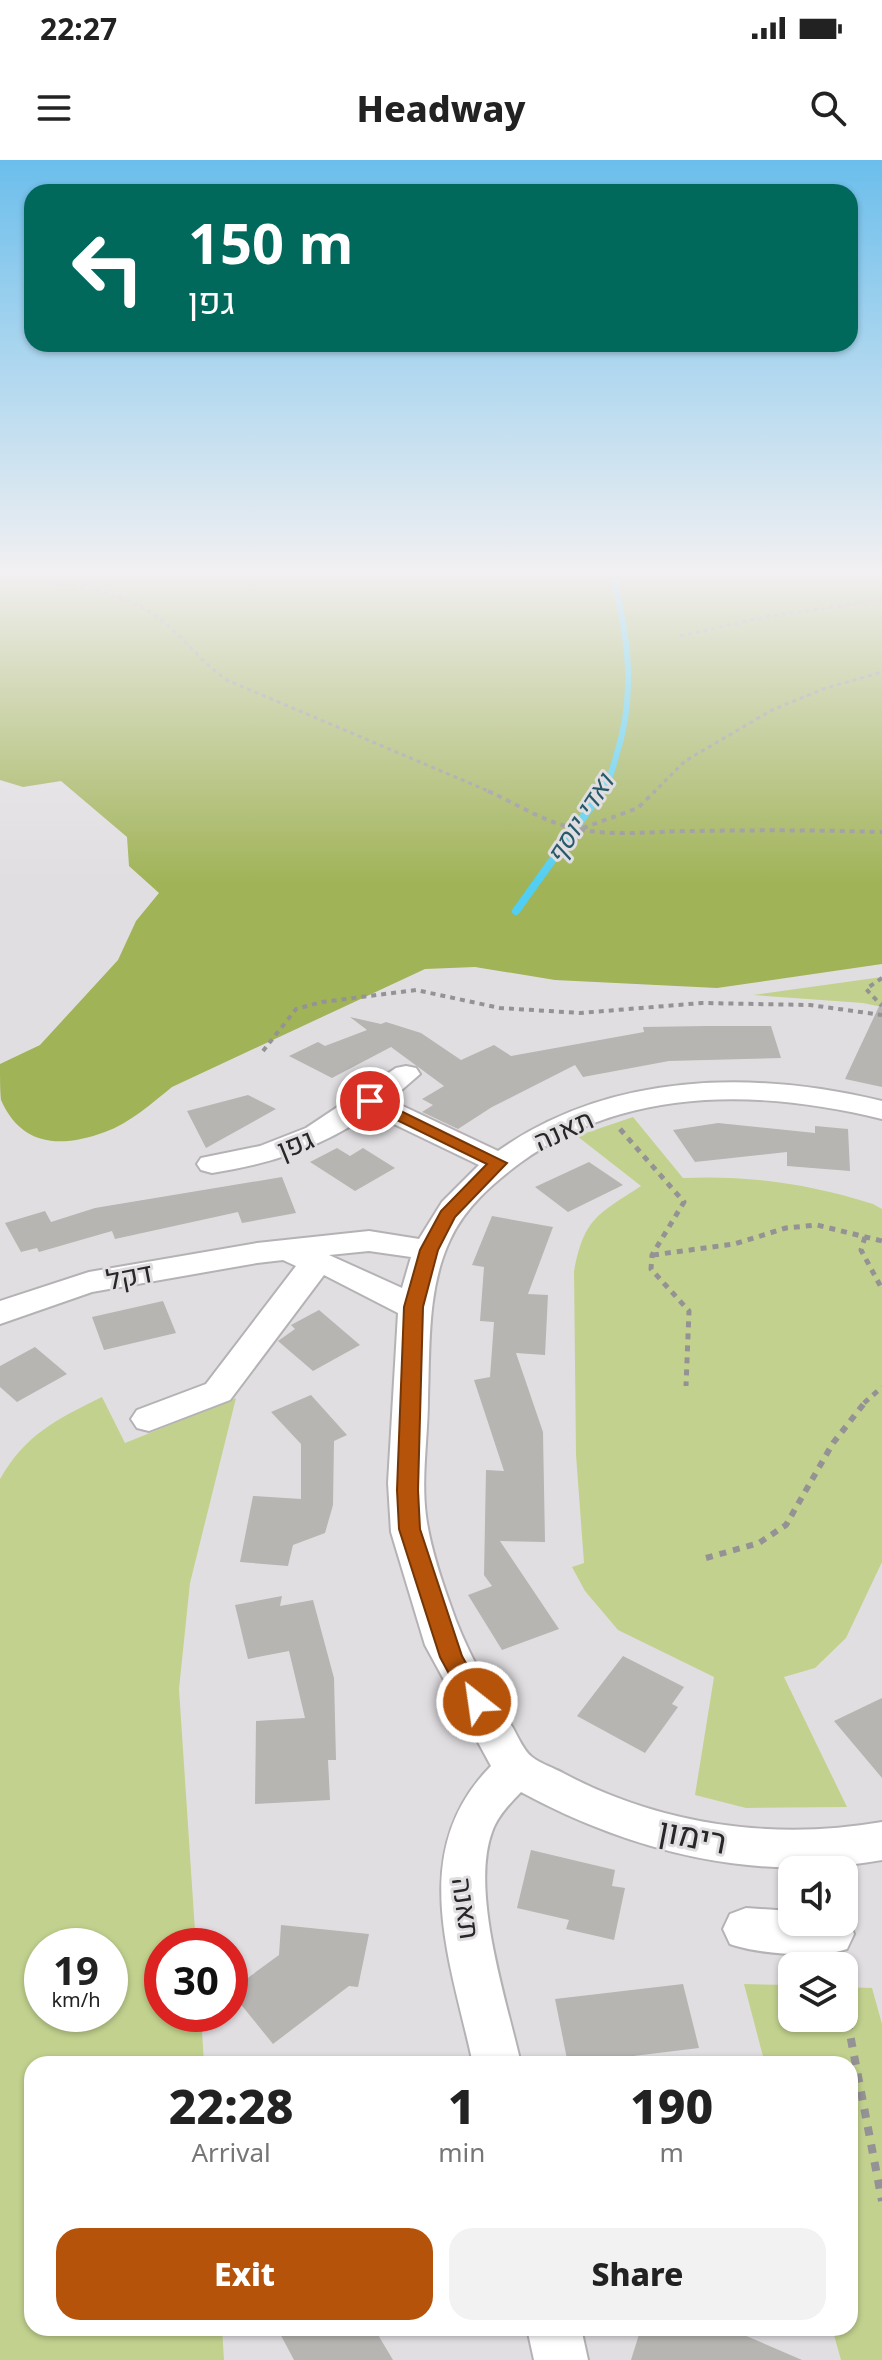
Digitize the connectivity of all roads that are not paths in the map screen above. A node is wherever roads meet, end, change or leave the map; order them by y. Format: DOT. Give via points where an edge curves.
graph roads {
  1 [pos="406,1074"];
  2 [pos="370,1101"];
  3 [pos="882,1110"];
  4 [pos="499,1163"];
  5 [pos="212,1164"];
  6 [pos="429,1250"];
  7 [pos="320,1254"];
  8 [pos="414,1307"];
  9 [pos="0,1313"];
  10 [pos="149,1419"];
  11 [pos="515,1769"];
  12 [pos="882,1841"];
  13 [pos="806,1856"];
  14 [pos="829,1856"];
  15 [pos="746,1929"];
  16 [pos="778,1931"];
  17 [pos="495,2056"];
  18 [pos="556,2336"];
  19 [pos="561,2360"];
  1 -- 2 [label="street, גפן"];
  2 -- 4 [label="street"];
  2 -- 5 [label="street, גפן" via="297,1145"];
  3 -- 4 [label="street, תאנה" via="771,1091 668,1095 603,1111 538,1137"];
  4 -- 6 [label="street, תאנה" via="448,1215"];
  6 -- 7 [label="street, דקל"];
  6 -- 8 [label="street, תאנה"];
  7 -- 8 [label="street, דקל"];
  7 -- 9 [label="street, דקל" via="261,1252 89,1282"];
  7 -- 10 [label="street" via="218,1392"];
  8 -- 11 [label="street, תאנה" via="409,1529 451,1657"];
  11 -- 13 [label="street, רימון" via="642,1825"];
  11 -- 17 [label="street, תאנה" via="474,1821 461,1868 462,1902"];
  12 -- 14 [label="street, רימון"];
  15 -- 16 [label="street"];
  18 -- 19 [label="street"];
}
